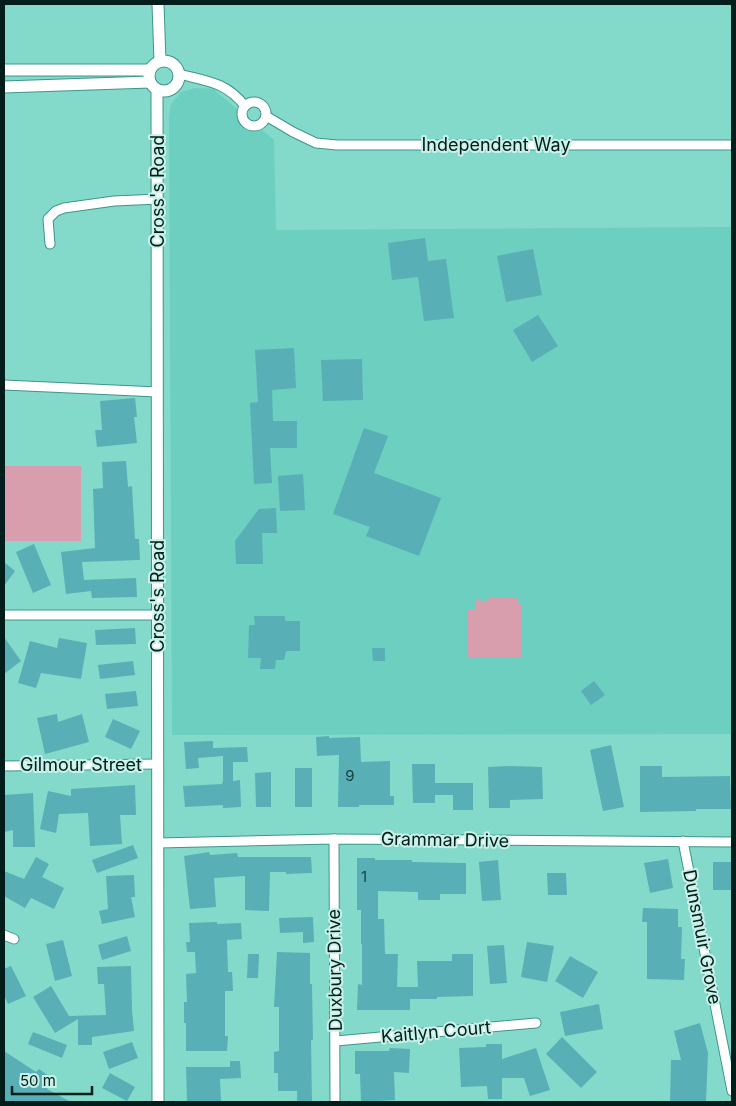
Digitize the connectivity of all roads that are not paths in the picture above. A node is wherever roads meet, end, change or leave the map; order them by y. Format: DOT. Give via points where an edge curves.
graph roads {
  1 [pos="158,4"];
  2 [pos="160,61"];
  3 [pos="4,70"];
  4 [pos="150,70"];
  5 [pos="179,74"];
  6 [pos="154,86"];
  7 [pos="4,87"];
  8 [pos="245,106"];
  9 [pos="266,116"];
  10 [pos="732,145"];
  11 [pos="159,199"];
  12 [pos="50,244"];
  13 [pos="4,386"];
  14 [pos="158,392"];
  15 [pos="158,615"];
  16 [pos="4,616"];
  17 [pos="158,764"];
  18 [pos="4,766"];
  19 [pos="334,838"];
  20 [pos="682,841"];
  21 [pos="732,842"];
  22 [pos="158,843"];
  23 [pos="4,935"];
  24 [pos="14,939"];
  25 [pos="536,1023"];
  26 [pos="336,1041"];
  27 [pos="732,1091"];
  28 [pos="158,1102"];
  29 [pos="336,1102"];
  1 -- 2 [label="street"];
  2 -- 4 [label="street"];
  2 -- 5 [label="street" via="170,62"];
  3 -- 4 [label="street"];
  4 -- 6 [label="street"];
  5 -- 6 [label="street" via="175,87 165,92"];
  5 -- 8 [label="street" via="213,82 236,95"];
  6 -- 7 [label="street"];
  6 -- 11 [label="street, Cross's Road"];
  8 -- 9 [label="street" via="258,102 265,108"];
  8 -- 9 [label="street" via="242,116 249,125 262,123"];
  9 -- 10 [label="street, Independent Way" via="316,143 337,145"];
  11 -- 12 [label="street" via="114,201 56,211 48,219"];
  11 -- 14 [label="street, Cross's Road"];
  13 -- 14 [label="street"];
  14 -- 15 [label="street, Cross's Road"];
  15 -- 16 [label="street"];
  15 -- 17 [label="street, Cross's Road"];
  17 -- 18 [label="street, Gilmour Street"];
  17 -- 22 [label="street, Cross's Road"];
  19 -- 20 [label="street, Grammar Drive"];
  19 -- 22 [label="street, Grammar Drive"];
  19 -- 26 [label="street, Duxbury Drive"];
  20 -- 21 [label="street, Grammar Drive"];
  20 -- 27 [label="street, Dunsmuir Grove"];
  22 -- 28 [label="street, Cross's Road"];
  23 -- 24 [label="street"];
  25 -- 26 [label="street, Kaitlyn Court"];
  26 -- 29 [label="street, Duxbury Drive"];
}
